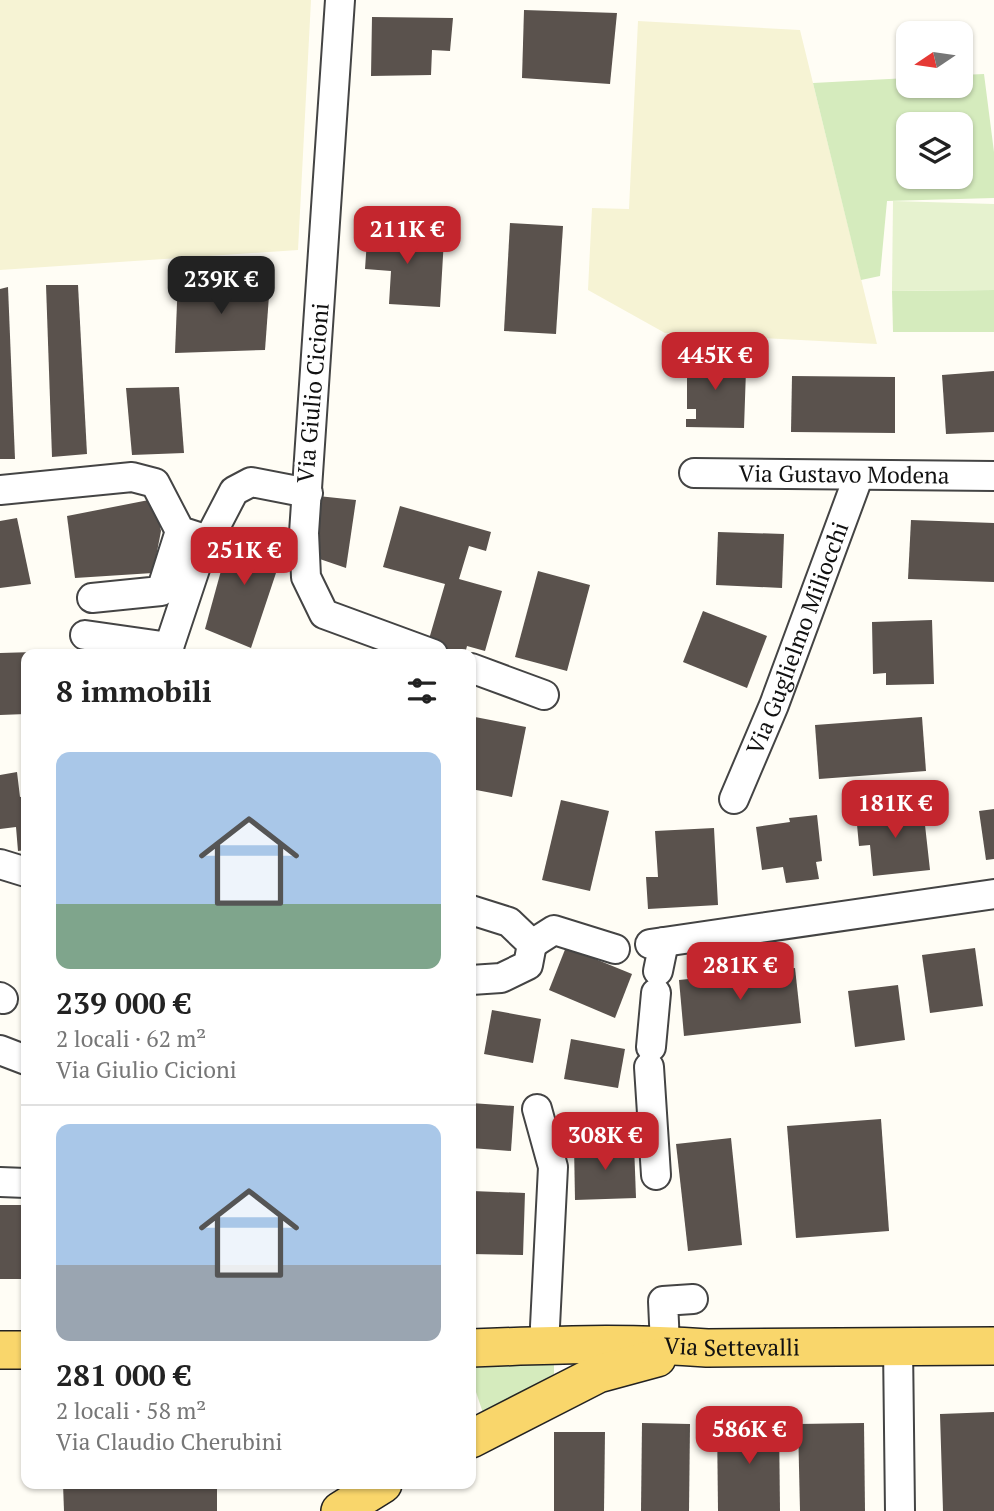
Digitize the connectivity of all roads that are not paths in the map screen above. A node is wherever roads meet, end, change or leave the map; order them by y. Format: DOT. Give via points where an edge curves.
graph roads {
  1 [pos="340,0"];
  2 [pos="694,473"];
  3 [pos="859,475"];
  4 [pos="994,476"];
  5 [pos="0,491"];
  6 [pos="308,493"];
  7 [pos="180,531"];
  8 [pos="208,540"];
  9 [pos="92,598"];
  10 [pos="85,635"];
  11 [pos="374,644"];
  12 [pos="158,649"];
  13 [pos="170,649"];
  14 [pos="404,649"];
  15 [pos="476,670"];
  16 [pos="544,695"];
  17 [pos="734,799"];
  18 [pos="0,864"];
  19 [pos="21,870"];
  20 [pos="994,894"];
  21 [pos="476,912"];
  22 [pos="532,944"];
  23 [pos="615,949"];
  24 [pos="476,980"];
  25 [pos="0,1050"];
  26 [pos="21,1058"];
  27 [pos="537,1109"];
  28 [pos="656,1175"];
  29 [pos="0,1182"];
  30 [pos="21,1183"];
  31 [pos="693,1299"];
  32 [pos="553,1345"];
  33 [pos="665,1345"];
  34 [pos="898,1346"];
  35 [pos="994,1346"];
  36 [pos="476,1348"];
  37 [pos="706,1348"];
  38 [pos="0,1350"];
  39 [pos="21,1350"];
  40 [pos="564,1392"];
  41 [pos="476,1428"];
  42 [pos="375,1489"];
  43 [pos="340,1511"];
  44 [pos="900,1511"];
  1 -- 6 [label="street, Via Giulio Cicioni"];
  2 -- 3 [label="street, Via Gustavo Modena"];
  3 -- 4 [label="street, Via Gustavo Modena"];
  3 -- 17 [label="street, Via Guglielmo Miliocchi"];
  5 -- 7 [label="street" via="132,477 155,483"];
  6 -- 8 [label="street, Via Giulio Cicioni" via="251,482 234,491"];
  6 -- 11 [label="street" via="306,577 324,614"];
  7 -- 8 [label="street"];
  7 -- 9 [label="street" via="161,591"];
  8 -- 13 [label="street, Via Giulio Cicioni"];
  10 -- 12 [label="street"];
  11 -- 14 [label="street"];
  15 -- 16 [label="street"];
  18 -- 19 [label="street"];
  20 -- 28 [label="street" via="657,943 650,1057"];
  21 -- 22 [label="street" via="509,922"];
  22 -- 23 [label="street" via="554,930"];
  22 -- 24 [label="street" via="528,965 502,978"];
  25 -- 26 [label="street"];
  27 -- 32 [label="street" via="553,1167"];
  29 -- 30 [label="street"];
  31 -- 33 [label="street" via="663,1301"];
  32 -- 33 [label="main road, Via Settevalli"];
  32 -- 36 [label="main road, Via Settevalli"];
  32 -- 40 [label="street" via="570,1360 571,1374"];
  33 -- 37 [label="main road, Via Settevalli"];
  34 -- 35 [label="main road, Via Settevalli"];
  34 -- 37 [label="main road, Via Settevalli"];
  34 -- 44 [label="street"];
  37 -- 40 [label="main road" via="598,1374"];
  38 -- 39 [label="main road"];
  40 -- 41 [label="main road"];
  42 -- 43 [label="main road"];
}
